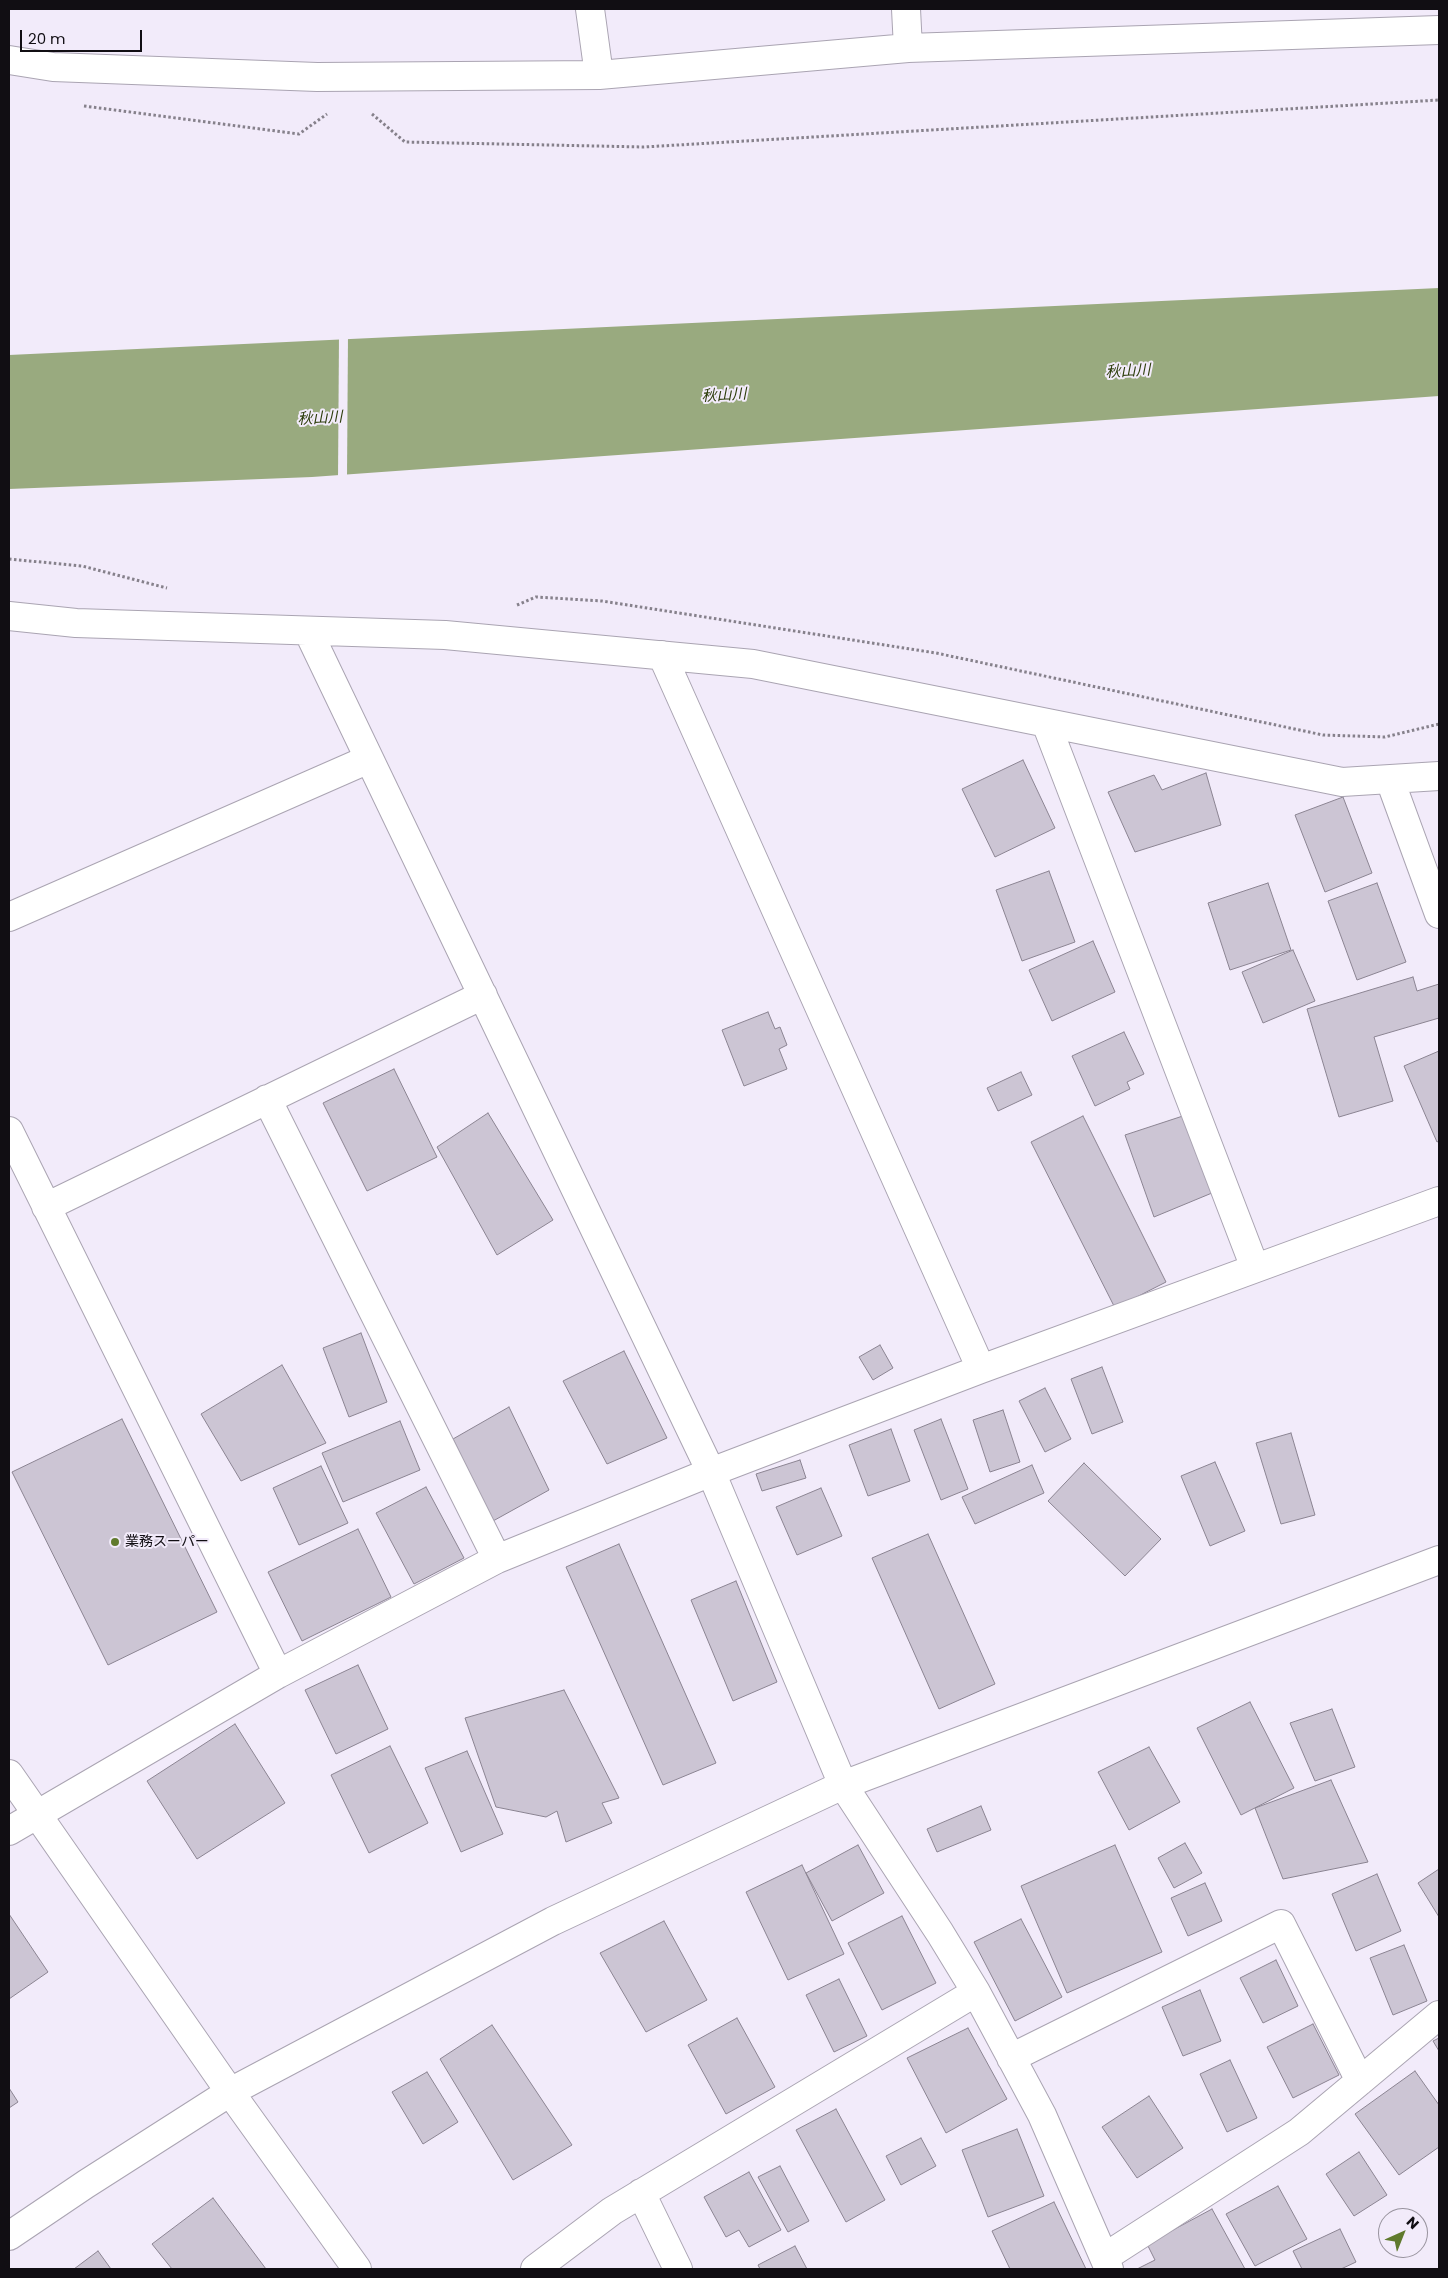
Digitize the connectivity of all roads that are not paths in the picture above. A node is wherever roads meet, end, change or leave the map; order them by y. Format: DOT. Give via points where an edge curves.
graph roads {
  1 [pos="590,9"];
  2 [pos="906,9"];
  3 [pos="1439,30"];
  4 [pos="908,48"];
  5 [pos="9,60"];
  6 [pos="600,75"];
  7 [pos="9,616"];
  8 [pos="308,631"];
  9 [pos="662,655"];
  10 [pos="1046,723"];
  11 [pos="369,759"];
  12 [pos="1439,776"];
  13 [pos="1390,780"];
  14 [pos="1439,914"];
  15 [pos="9,916"];
  16 [pos="483,995"];
  17 [pos="267,1099"];
  18 [pos="9,1131"];
  19 [pos="1439,1201"];
  20 [pos="46,1207"];
  21 [pos="1255,1268"];
  22 [pos="981,1369"];
  23 [pos="711,1472"];
  24 [pos="496,1559"];
  25 [pos="1439,1560"];
  26 [pos="278,1674"];
  27 [pos="9,1774"];
  28 [pos="843,1785"];
  29 [pos="35,1814"];
  30 [pos="9,1831"];
  31 [pos="976,1992"];
  32 [pos="1439,2015"];
  33 [pos="1012,2058"];
  34 [pos="1360,2081"];
  35 [pos="230,2092"];
  36 [pos="641,2193"];
  37 [pos="9,2236"];
  38 [pos="1107,2263"];
  39 [pos="357,2269"];
  40 [pos="535,2269"];
  41 [pos="678,2269"];
  1 -- 6 [label="street"];
  2 -- 4 [label="street"];
  3 -- 4 [label="street"];
  4 -- 6 [label="street"];
  5 -- 6 [label="street" via="54,67 317,77"];
  7 -- 8 [label="street" via="76,623"];
  8 -- 9 [label="street" via="445,636"];
  8 -- 11 [label="street"];
  9 -- 10 [label="street" via="753,664"];
  9 -- 22 [label="street"];
  10 -- 13 [label="street" via="1342,782"];
  10 -- 21 [label="street"];
  11 -- 15 [label="street"];
  11 -- 16 [label="street"];
  12 -- 13 [label="street"];
  13 -- 14 [label="street"];
  16 -- 17 [label="street"];
  16 -- 23 [label="street"];
  17 -- 20 [label="street"];
  17 -- 24 [label="street"];
  18 -- 20 [label="street"];
  19 -- 21 [label="street"];
  20 -- 26 [label="street"];
  21 -- 22 [label="street"];
  22 -- 23 [label="street"];
  23 -- 24 [label="street"];
  23 -- 28 [label="street"];
  24 -- 26 [label="street"];
  25 -- 28 [label="street"];
  26 -- 29 [label="street"];
  27 -- 29 [label="street"];
  28 -- 31 [label="street"];
  28 -- 35 [label="street" via="553,1921"];
  29 -- 30 [label="street"];
  29 -- 35 [label="street"];
  31 -- 33 [label="street"];
  31 -- 36 [label="street"];
  32 -- 34 [label="street"];
  33 -- 34 [label="street" via="1281,1924"];
  33 -- 38 [label="street" via="1042,2115"];
  34 -- 38 [label="street" via="1299,2132"];
  35 -- 37 [label="street"];
  35 -- 39 [label="street"];
  36 -- 40 [label="street"];
  36 -- 41 [label="street"];
}
